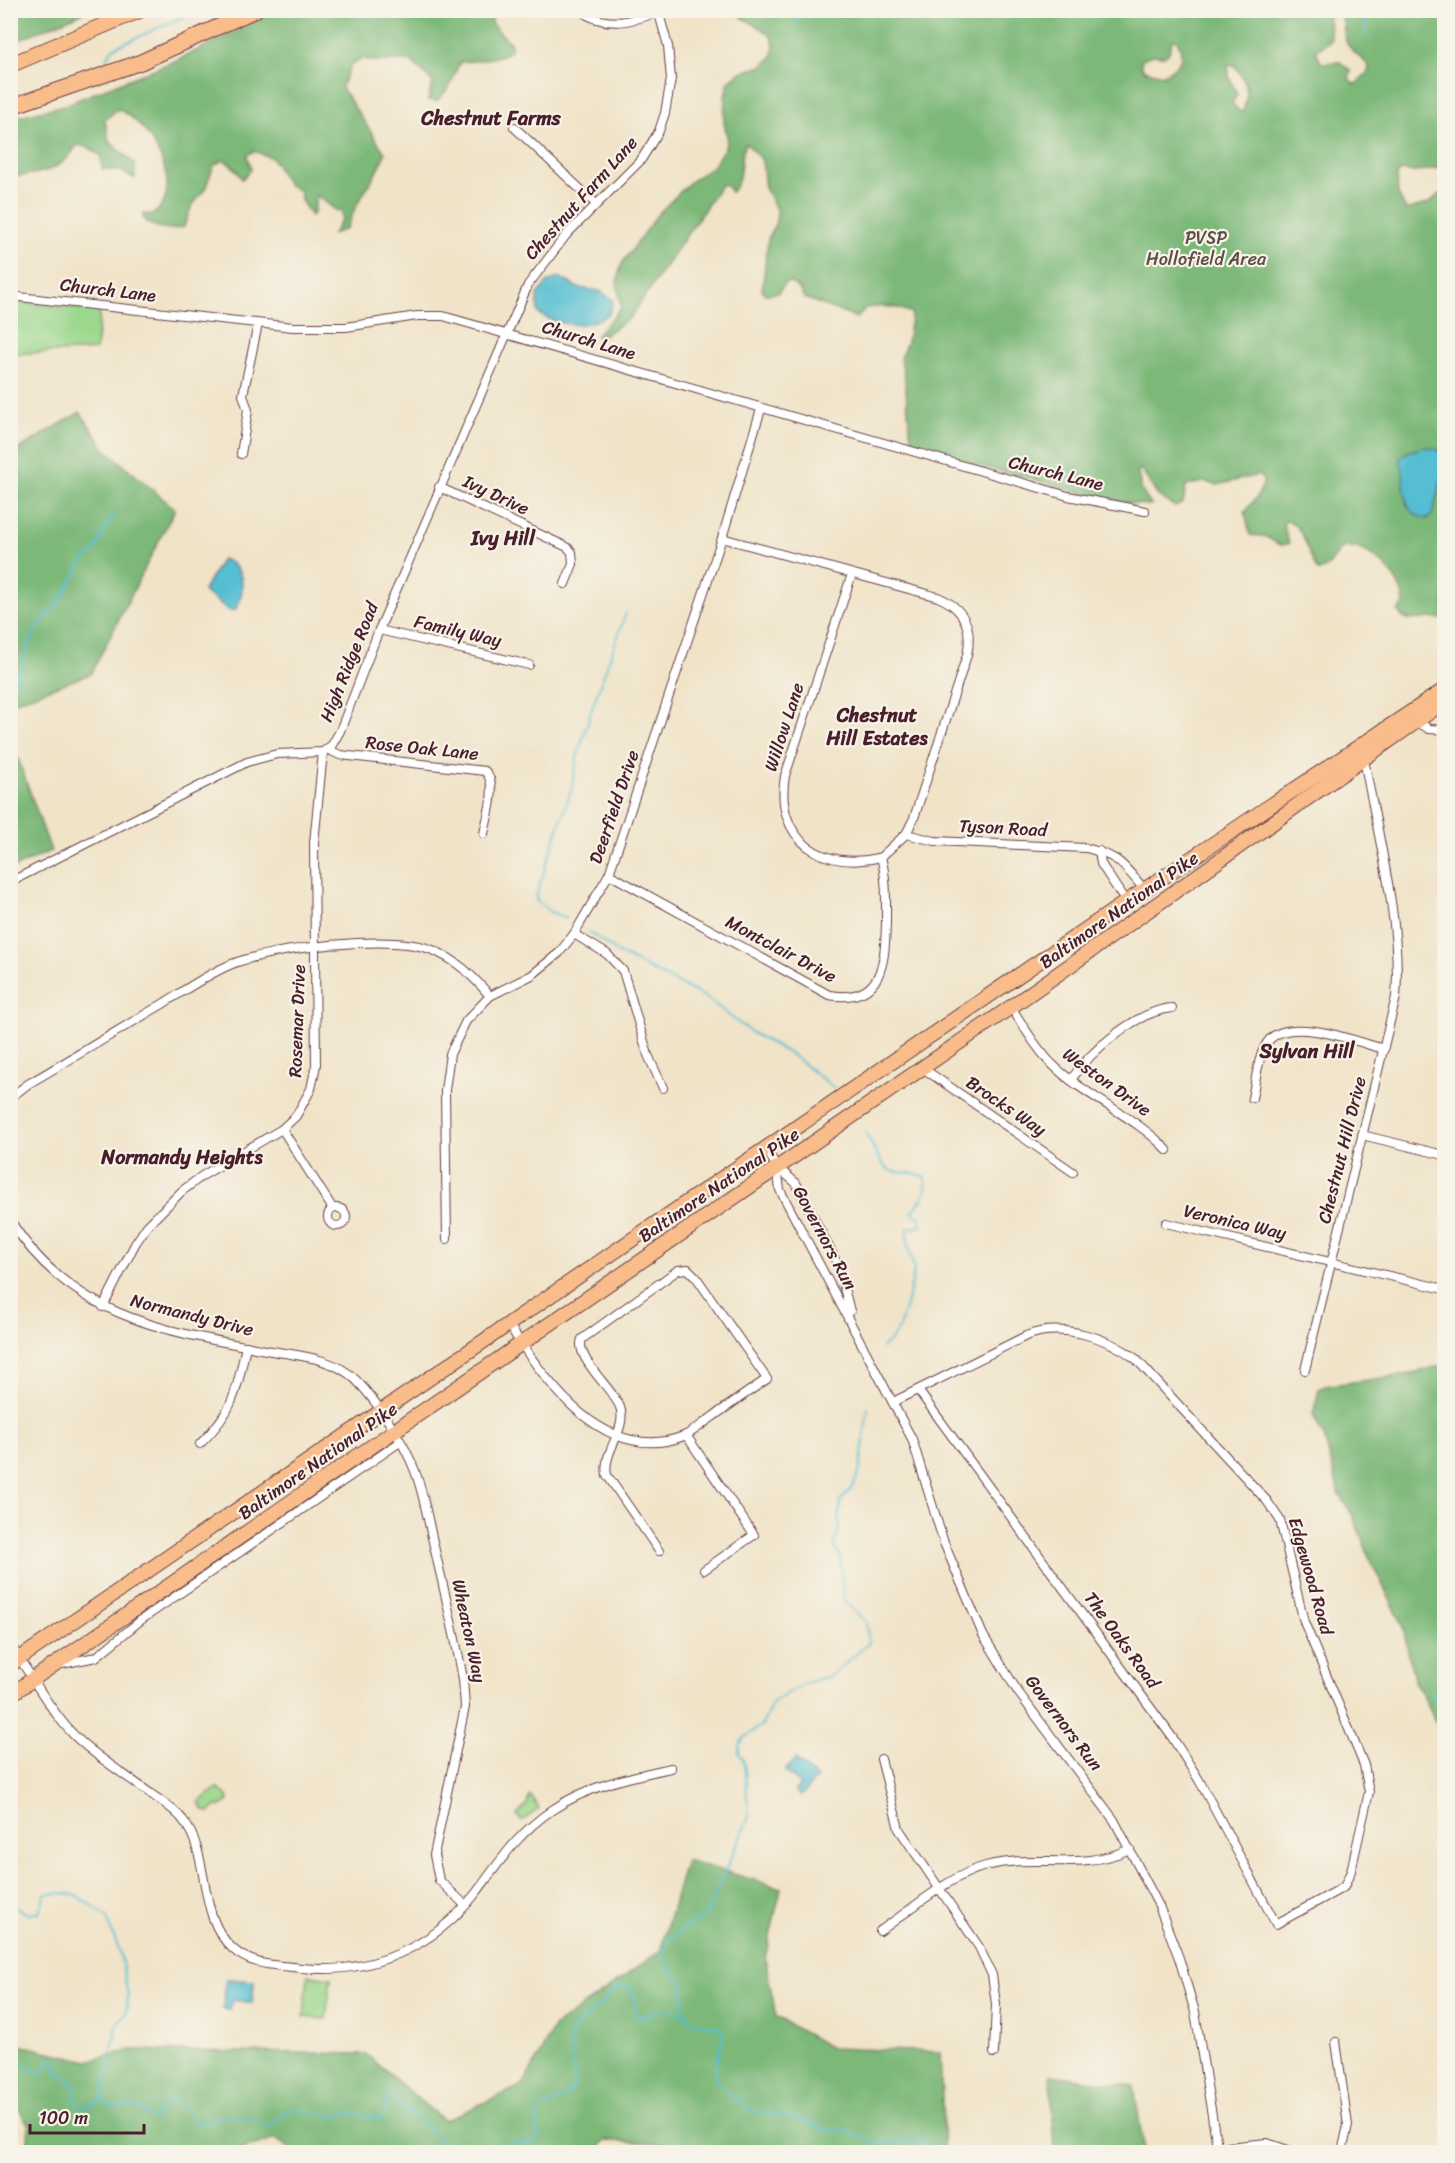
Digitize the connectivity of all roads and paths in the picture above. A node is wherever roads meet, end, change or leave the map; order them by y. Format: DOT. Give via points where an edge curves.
graph roads {
  1 [pos="140,10"];
  2 [pos="255,10"];
  3 [pos="659,11"];
  4 [pos="587,15"];
  5 [pos="10,65"];
  6 [pos="10,107"];
  7 [pos="514,127"];
  8 [pos="596,204"];
  9 [pos="10,296"];
  10 [pos="258,324"];
  11 [pos="506,333"];
  12 [pos="761,409"];
  13 [pos="241,454"];
  14 [pos="439,487"];
  15 [pos="1145,511"];
  16 [pos="722,538"];
  17 [pos="852,574"];
  18 [pos="565,584"];
  19 [pos="379,630"];
  20 [pos="529,664"];
  21 [pos="1444,690"];
  22 [pos="1444,702"];
  23 [pos="1416,721"];
  24 [pos="1444,730"];
  25 [pos="325,750"];
  26 [pos="1364,759"];
  27 [pos="484,834"];
  28 [pos="906,834"];
  29 [pos="1099,852"];
  30 [pos="881,857"];
  31 [pos="609,874"];
  32 [pos="10,882"];
  33 [pos="1145,890"];
  34 [pos="1126,902"];
  35 [pos="574,934"];
  36 [pos="316,948"];
  37 [pos="490,996"];
  38 [pos="1011,1007"];
  39 [pos="1172,1008"];
  40 [pos="1384,1049"];
  41 [pos="921,1067"];
  42 [pos="1071,1080"];
  43 [pos="663,1088"];
  44 [pos="10,1098"];
  45 [pos="1252,1098"];
  46 [pos="282,1130"];
  47 [pos="1362,1135"];
  48 [pos="766,1149"];
  49 [pos="1167,1150"];
  50 [pos="1444,1155"];
  51 [pos="777,1167"];
  52 [pos="1073,1172"];
  53 [pos="333,1209"];
  54 [pos="10,1220"];
  55 [pos="1166,1223"];
  56 [pos="447,1239"];
  57 [pos="1332,1261"];
  58 [pos="1444,1289"];
  59 [pos="103,1307"];
  60 [pos="852,1322"];
  61 [pos="509,1325"];
  62 [pos="520,1343"];
  63 [pos="246,1346"];
  64 [pos="1305,1370"];
  65 [pos="918,1390"];
  66 [pos="893,1402"];
  67 [pos="381,1414"];
  68 [pos="616,1434"];
  69 [pos="686,1435"];
  70 [pos="396,1436"];
  71 [pos="200,1444"];
  72 [pos="659,1551"];
  73 [pos="704,1570"];
  74 [pos="10,1644"];
  75 [pos="15,1662"];
  76 [pos="54,1666"];
  77 [pos="34,1679"];
  78 [pos="10,1695"];
  79 [pos="881,1759"];
  80 [pos="671,1768"];
  81 [pos="1130,1849"];
  82 [pos="939,1891"];
  83 [pos="465,1905"];
  84 [pos="1276,1924"];
  85 [pos="880,1931"];
  86 [pos="1336,2042"];
  87 [pos="994,2053"];
  88 [pos="1218,2150"];
  89 [pos="1294,2152"];
  90 [pos="1342,2152"];
  1 -- 5 [label="highway"];
  2 -- 6 [label="highway" via="141,62"];
  3 -- 4 [label="street" via="619,23"];
  3 -- 8 [label="street, Chestnut Farm Lane" via="670,63 665,113 641,160"];
  7 -- 8 [label="street"];
  8 -- 11 [label="street, Chestnut Farm Lane" via="540,267"];
  9 -- 10 [label="street, Church Lane"];
  10 -- 11 [label="street, Church Lane" via="346,327 428,315"];
  10 -- 13 [label="street" via="243,394 248,410"];
  11 -- 12 [label="street, Church Lane"];
  11 -- 14 [label="street, High Ridge Road"];
  12 -- 15 [label="street, Church Lane" via="1068,496"];
  12 -- 16 [label="street, Deerfield Drive"];
  14 -- 18 [label="street, Ivy Drive" via="567,547 572,552 573,564"];
  14 -- 19 [label="street, High Ridge Road"];
  16 -- 17 [label="street"];
  16 -- 31 [label="street, Deerfield Drive"];
  17 -- 28 [label="street" via="949,602 964,616 969,633 967,655"];
  17 -- 30 [label="street, Willow Lane" via="785,776 782,801 795,834 814,853 840,861"];
  19 -- 20 [label="street, Family Way"];
  19 -- 25 [label="street, High Ridge Road" via="340,731"];
  21 -- 33 [label="main road, Baltimore National Pike"];
  22 -- 23 [label="main road, Baltimore National Pike"];
  23 -- 24 [label="street" via="1430,729"];
  23 -- 26 [label="main road, Baltimore National Pike"];
  25 -- 27 [label="street, Rose Oak Lane" via="340,755 485,771 492,788"];
  25 -- 32 [label="street" via="277,754 247,762"];
  25 -- 36 [label="street, Rosemar Drive" via="314,843"];
  26 -- 38 [label="main road, Baltimore National Pike"];
  26 -- 40 [label="street, Chestnut Hill Drive" via="1397,961 1396,997"];
  28 -- 29 [label="street, Tyson Road" via="935,841"];
  28 -- 30 [label="street"];
  29 -- 33 [label="street, Tyson Road" via="1115,857"];
  29 -- 34 [label="street" via="1101,864"];
  30 -- 31 [label="street, Montclair Drive" via="886,889 884,963 877,981 848,997 818,991"];
  31 -- 35 [label="street, Deerfield Drive"];
  33 -- 34 [label="main road, Baltimore National Pike"];
  34 -- 48 [label="main road, Baltimore National Pike"];
  35 -- 37 [label="street, Deerfield Drive" via="547,965"];
  35 -- 43 [label="street" via="607,954 623,971 648,1055"];
  36 -- 37 [label="street" via="419,946 457,963"];
  36 -- 44 [label="street" via="265,954 221,969"];
  36 -- 46 [label="street, Rosemar Drive" via="315,1076 305,1102"];
  37 -- 56 [label="street, Deerfield Drive" via="461,1030 446,1072"];
  38 -- 41 [label="main road, Baltimore National Pike"];
  38 -- 42 [label="street, Weston Drive" via="1038,1048"];
  39 -- 42 [label="street" via="1149,1013 1095,1050"];
  40 -- 45 [label="street" via="1308,1030 1287,1029 1266,1047"];
  40 -- 47 [label="street, Chestnut Hill Drive"];
  41 -- 51 [label="main road, Baltimore National Pike"];
  41 -- 52 [label="street, Brocks Way"];
  42 -- 49 [label="street, Weston Drive" via="1144,1129"];
  46 -- 53 [label="street"];
  46 -- 59 [label="street, Rosemar Drive" via="202,1176 164,1208 135,1244"];
  47 -- 50 [label="street"];
  47 -- 57 [label="street, Chestnut Hill Drive"];
  48 -- 51 [label="street, Governors Run"];
  48 -- 61 [label="main road, Baltimore National Pike"];
  51 -- 60 [label="street, Governors Run" via="780,1190"];
  51 -- 60 [label="street, Governors Run" via="796,1183 838,1265"];
  51 -- 62 [label="main road, Baltimore National Pike"];
  54 -- 59 [label="street, Normandy Drive" via="54,1273"];
  55 -- 57 [label="street, Veronica Way"];
  57 -- 58 [label="street, Veronica Way"];
  57 -- 64 [label="street, Chestnut Hill Drive"];
  59 -- 63 [label="street, Normandy Drive" via="153,1327"];
  60 -- 66 [label="street, Governors Run"];
  61 -- 62 [label="street"];
  61 -- 67 [label="main road, Baltimore National Pike"];
  62 -- 68 [label="street" via="569,1405 594,1424"];
  62 -- 70 [label="main road, Baltimore National Pike"];
  63 -- 67 [label="street, Normandy Drive" via="334,1366 354,1378"];
  63 -- 71 [label="street" via="233,1404"];
  65 -- 66 [label="street, Edgewood Road"];
  65 -- 84 [label="street, The Oaks Road" via="1171,1735"];
  65 -- 84 [label="street, Edgewood Road" via="1039,1331 1066,1331 1109,1343 1136,1359 1275,1512 1284,1532 1304,1622 1364,1765 1370,1792 1344,1887"];
  66 -- 81 [label="street, Governors Run" via="916,1450 944,1543 983,1635 1018,1692 1092,1787"];
  67 -- 70 [label="street, Normandy Drive"];
  67 -- 75 [label="main road, Baltimore National Pike"];
  68 -- 69 [label="street" via="647,1442 664,1442"];
  68 -- 69 [label="street" via="620,1407 581,1352 580,1343 683,1269 691,1270 767,1379"];
  68 -- 72 [label="street" via="606,1460 607,1475"];
  69 -- 73 [label="street" via="754,1535"];
  70 -- 76 [label="main road, Baltimore National Pike"];
  70 -- 76 [label="street" via="141,1620 96,1657"];
  70 -- 83 [label="street, Wheaton Way" via="420,1486 464,1679 465,1707 434,1864 440,1880"];
  74 -- 75 [label="street"];
  75 -- 77 [label="street"];
  76 -- 77 [label="main road, Baltimore National Pike"];
  77 -- 78 [label="main road, Baltimore National Pike"];
  77 -- 83 [label="street" via="76,1738 185,1822 215,1925 241,1956 264,1964 312,1969 364,1966 422,1943"];
  79 -- 82 [label="street" via="899,1829"];
  80 -- 83 [label="street" via="600,1787 553,1809 516,1839"];
  81 -- 82 [label="street" via="1113,1857 1083,1862 987,1865"];
  81 -- 88 [label="street, Governors Run" via="1159,1906 1189,1993 1201,2039"];
  82 -- 85 [label="street"];
  82 -- 87 [label="street" via="979,1947 992,1975 996,2004"];
  86 -- 90 [label="street" via="1348,2125"];
  88 -- 89 [label="street" via="1267,2143"];
}
